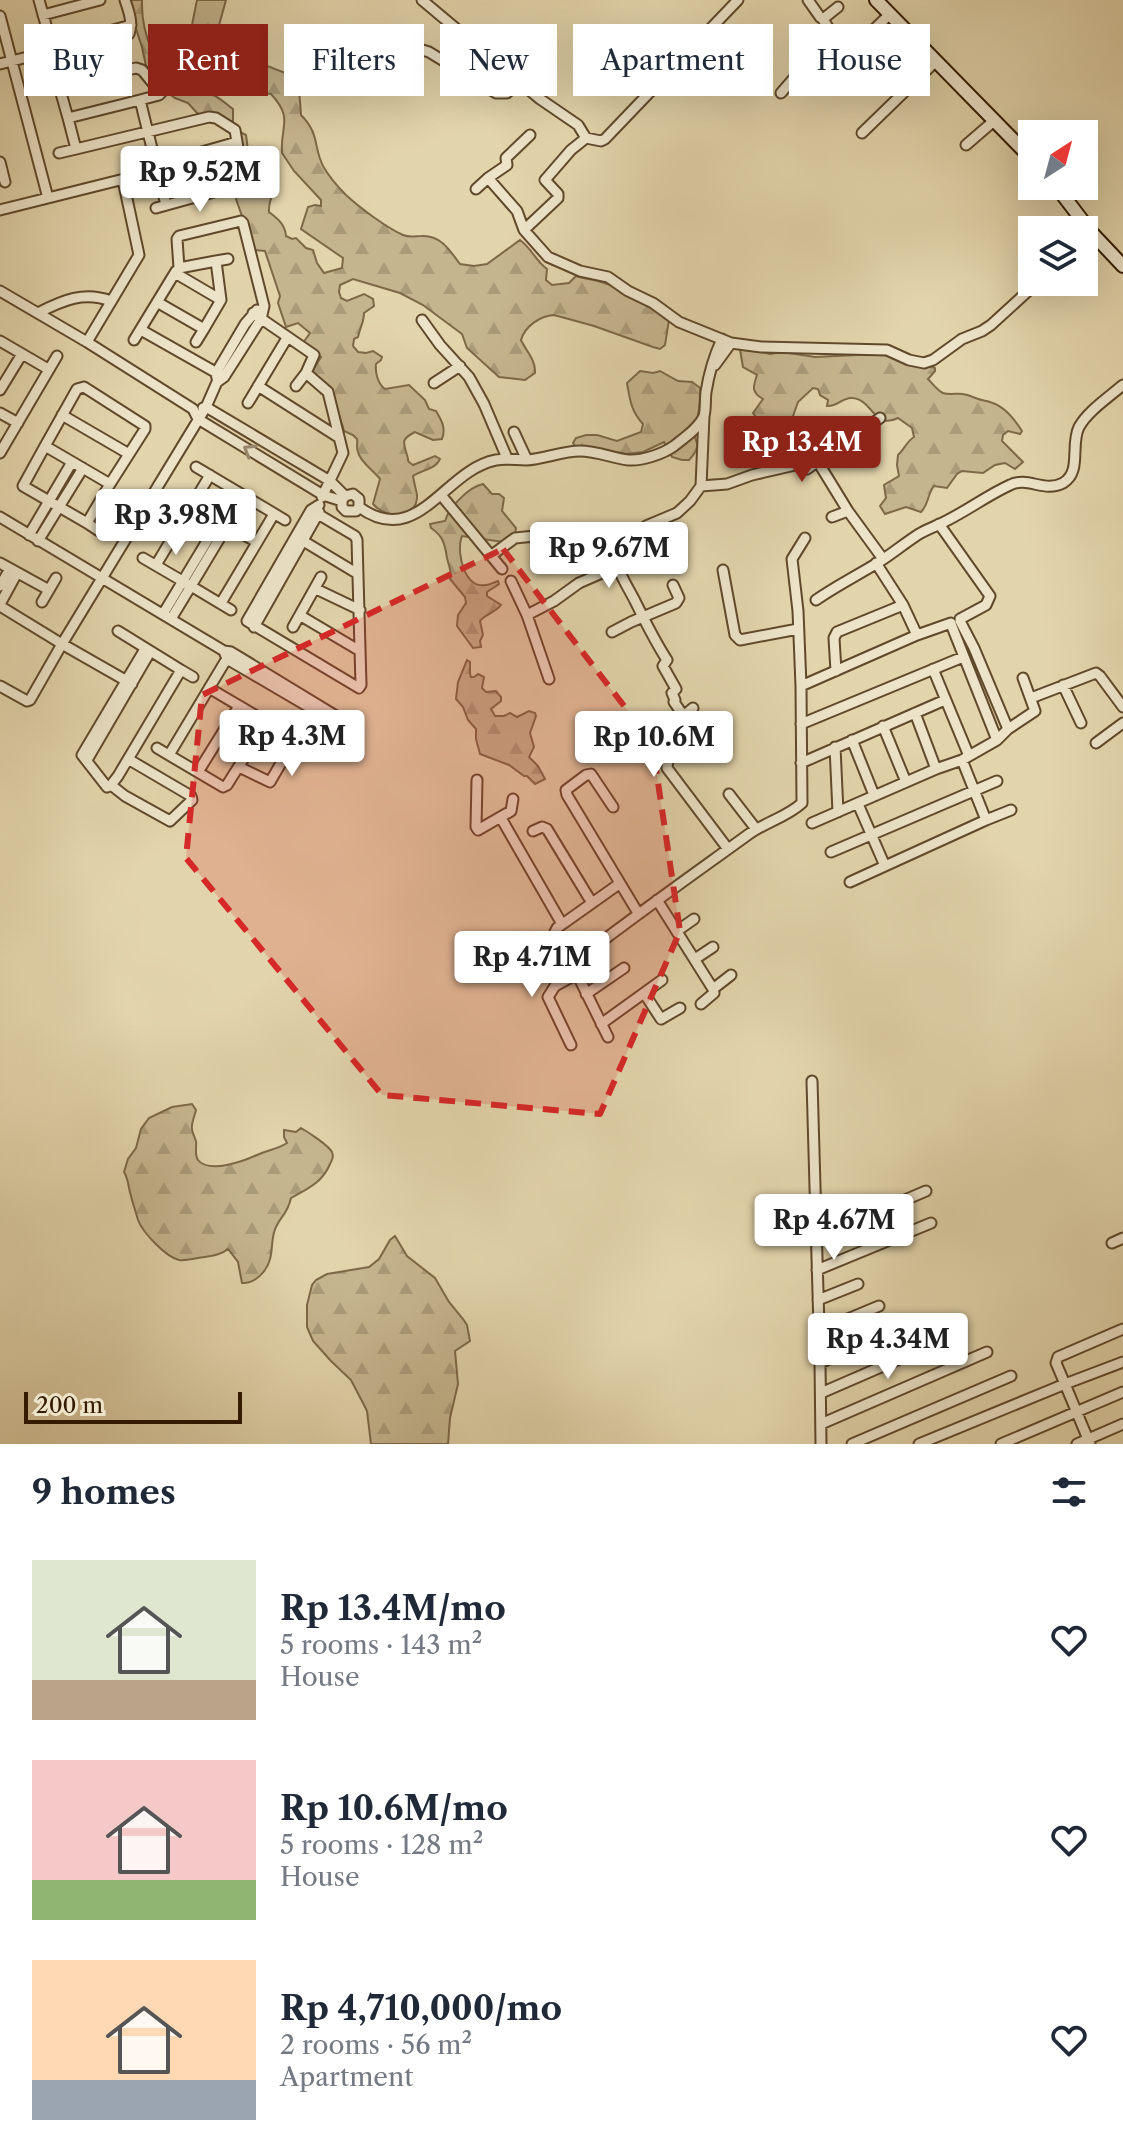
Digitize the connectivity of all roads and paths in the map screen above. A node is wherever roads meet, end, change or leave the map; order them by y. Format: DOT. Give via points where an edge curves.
graph roads {
  1 [pos="39,0"];
  2 [pos="100,0"];
  3 [pos="125,0"];
  4 [pos="422,0"];
  5 [pos="738,0"];
  6 [pos="808,0"];
  7 [pos="876,0"];
  8 [pos="838,7"];
  9 [pos="890,14"];
  10 [pos="43,15"];
  11 [pos="0,16"];
  12 [pos="822,18"];
  13 [pos="45,24"];
  14 [pos="131,24"];
  15 [pos="449,24"];
  16 [pos="880,24"];
  17 [pos="24,59"];
  18 [pos="936,61"];
  19 [pos="12,62"];
  20 [pos="0,64"];
  21 [pos="132,69"];
  22 [pos="781,93"];
  23 [pos="62,96"];
  24 [pos="537,96"];
  25 [pos="140,100"];
  26 [pos="68,118"];
  27 [pos="995,120"];
  28 [pos="148,133"];
  29 [pos="862,133"];
  30 [pos="530,135"];
  31 [pos="586,138"];
  32 [pos="237,142"];
  33 [pos="1018,144"];
  34 [pos="966,145"];
  35 [pos="76,149"];
  36 [pos="59,153"];
  37 [pos="239,154"];
  38 [pos="1,167"];
  39 [pos="157,169"];
  40 [pos="488,178"];
  41 [pos="123,180"];
  42 [pos="5,182"];
  43 [pos="476,189"];
  44 [pos="48,198"];
  45 [pos="0,210"];
  46 [pos="524,230"];
  47 [pos="1098,244"];
  48 [pos="228,259"];
  49 [pos="216,261"];
  50 [pos="1123,266"];
  51 [pos="177,271"];
  52 [pos="0,291"];
  53 [pos="1022,296"];
  54 [pos="221,300"];
  55 [pos="111,301"];
  56 [pos="157,302"];
  57 [pos="38,313"];
  58 [pos="257,316"];
  59 [pos="422,320"];
  60 [pos="204,329"];
  61 [pos="141,330"];
  62 [pos="287,338"];
  63 [pos="134,340"];
  64 [pos="0,341"];
  65 [pos="87,342"];
  66 [pos="196,342"];
  67 [pos="724,345"];
  68 [pos="22,354"];
  69 [pos="57,356"];
  70 [pos="460,366"];
  71 [pos="48,369"];
  72 [pos="306,373"];
  73 [pos="219,377"];
  74 [pos="434,383"];
  75 [pos="258,386"];
  76 [pos="296,386"];
  77 [pos="1119,388"];
  78 [pos="0,390"];
  79 [pos="248,403"];
  80 [pos="206,407"];
  81 [pos="0,413"];
  82 [pos="195,414"];
  83 [pos="704,414"];
  84 [pos="62,415"];
  85 [pos="880,418"];
  86 [pos="18,423"];
  87 [pos="514,432"];
  88 [pos="338,437"];
  89 [pos="45,446"];
  90 [pos="0,453"];
  91 [pos="129,454"];
  92 [pos="507,458"];
  93 [pos="527,460"];
  94 [pos="72,462"];
  95 [pos="818,462"];
  96 [pos="196,467"];
  97 [pos="83,468"];
  98 [pos="210,475"];
  99 [pos="330,481"];
  100 [pos="110,484"];
  101 [pos="701,486"];
  102 [pos="441,495"];
  103 [pos="343,498"];
  104 [pos="54,504"];
  105 [pos="191,505"];
  106 [pos="318,506"];
  107 [pos="848,511"];
  108 [pos="274,514"];
  109 [pos="0,517"];
  110 [pos="832,517"];
  111 [pos="285,520"];
  112 [pos="87,523"];
  113 [pos="223,523"];
  114 [pos="939,524"];
  115 [pos="99,531"];
  116 [pos="555,534"];
  117 [pos="29,535"];
  118 [pos="805,538"];
  119 [pos="300,539"];
  120 [pos="38,541"];
  121 [pos="257,542"];
  122 [pos="492,555"];
  123 [pos="143,558"];
  124 [pos="880,561"];
  125 [pos="0,563"];
  126 [pos="156,565"];
  127 [pos="617,565"];
  128 [pos="502,569"];
  129 [pos="723,570"];
  130 [pos="13,571"];
  131 [pos="358,574"];
  132 [pos="321,577"];
  133 [pos="56,578"];
  134 [pos="101,579"];
  135 [pos="511,581"];
  136 [pos="187,584"];
  137 [pos="673,585"];
  138 [pos="0,586"];
  139 [pos="316,589"];
  140 [pos="49,590"];
  141 [pos="816,600"];
  142 [pos="42,602"];
  143 [pos="221,603"];
  144 [pos="0,605"];
  145 [pos="903,605"];
  146 [pos="231,610"];
  147 [pos="360,610"];
  148 [pos="527,615"];
  149 [pos="301,616"];
  150 [pos="167,617"];
  151 [pos="643,617"];
  152 [pos="956,622"];
  153 [pos="293,627"];
  154 [pos="798,629"];
  155 [pos="118,631"];
  156 [pos="612,632"];
  157 [pos="917,635"];
  158 [pos="62,644"];
  159 [pos="148,650"];
  160 [pos="360,651"];
  161 [pos="227,654"];
  162 [pos="963,657"];
  163 [pos="933,669"];
  164 [pos="181,670"];
  165 [pos="836,671"];
  166 [pos="193,677"];
  167 [pos="1023,678"];
  168 [pos="549,679"];
  169 [pos="129,682"];
  170 [pos="1063,685"];
  171 [pos="0,686"];
  172 [pos="801,686"];
  173 [pos="209,688"];
  174 [pos="1031,698"];
  175 [pos="945,700"];
  176 [pos="239,706"];
  177 [pos="1123,707"];
  178 [pos="693,708"];
  179 [pos="915,713"];
  180 [pos="683,715"];
  181 [pos="1081,723"];
  182 [pos="1123,723"];
  183 [pos="801,724"];
  184 [pos="883,726"];
  185 [pos="1008,729"];
  186 [pos="295,739"];
  187 [pos="852,740"];
  188 [pos="997,740"];
  189 [pos="1096,743"];
  190 [pos="835,747"];
  191 [pos="157,748"];
  192 [pos="309,748"];
  193 [pos="169,755"];
  194 [pos="966,758"];
  195 [pos="128,759"];
  196 [pos="801,763"];
  197 [pos="239,767"];
  198 [pos="936,769"];
  199 [pos="198,772"];
  200 [pos="477,780"];
  201 [pos="997,781"];
  202 [pos="906,782"];
  203 [pos="111,785"];
  204 [pos="975,791"];
  205 [pos="729,794"];
  206 [pos="874,795"];
  207 [pos="513,799"];
  208 [pos="858,804"];
  209 [pos="613,807"];
  210 [pos="1011,810"];
  211 [pos="838,812"];
  212 [pos="501,818"];
  213 [pos="986,820"];
  214 [pos="812,823"];
  215 [pos="756,829"];
  216 [pos="533,831"];
  217 [pos="870,834"];
  218 [pos="728,849"];
  219 [pos="831,852"];
  220 [pos="885,866"];
  221 [pos="850,882"];
  222 [pos="619,884"];
  223 [pos="657,900"];
  224 [pos="592,903"];
  225 [pos="638,913"];
  226 [pos="694,919"];
  227 [pos="562,924"];
  228 [pos="677,931"];
  229 [pos="713,947"];
  230 [pos="695,959"];
  231 [pos="576,961"];
  232 [pos="624,968"];
  233 [pos="577,974"];
  234 [pos="731,975"];
  235 [pos="662,980"];
  236 [pos="713,989"];
  237 [pos="644,993"];
  238 [pos="586,994"];
  239 [pos="701,1004"];
  240 [pos="680,1008"];
  241 [pos="601,1024"];
  242 [pos="608,1037"];
  243 [pos="571,1045"];
  244 [pos="812,1081"];
  245 [pos="926,1191"];
  246 [pos="931,1223"];
  247 [pos="816,1238"];
  248 [pos="1123,1238"];
  249 [pos="1112,1243"];
  250 [pos="817,1270"];
  251 [pos="858,1284"];
  252 [pos="818,1300"];
  253 [pos="879,1306"];
  254 [pos="907,1325"];
  255 [pos="1123,1329"];
  256 [pos="819,1331"];
  257 [pos="943,1340"];
  258 [pos="987,1352"];
  259 [pos="1123,1362"];
  260 [pos="820,1363"];
  261 [pos="1011,1376"];
  262 [pos="1065,1384"];
  263 [pos="1123,1392"];
  264 [pos="821,1393"];
  265 [pos="1075,1411"];
  266 [pos="821,1424"];
  267 [pos="1123,1424"];
  268 [pos="1089,1442"];
  269 [pos="821,1444"];
  270 [pos="852,1444"];
  271 [pos="919,1444"];
  272 [pos="1001,1444"];
  273 [pos="1077,1444"];
  1 -- 10 [label="street"];
  2 -- 10 [label="street"];
  3 -- 14 [label="street"];
  4 -- 15 [label="street"];
  5 -- 31 [label="street" via="605,139"];
  6 -- 12 [label="street"];
  7 -- 9 [label="street"];
  8 -- 12 [label="street"];
  9 -- 16 [label="street"];
  9 -- 18 [label="street"];
  10 -- 13 [label="street"];
  11 -- 19 [label="street"];
  12 -- 22 [label="street" via="837,41"];
  17 -- 19 [label="street"];
  18 -- 27 [label="street"];
  18 -- 29 [label="street"];
  19 -- 20 [label="street"];
  19 -- 44 [label="street"];
  21 -- 25 [label="street" via="139,68 161,93"];
  23 -- 26 [label="street"];
  24 -- 31 [label="street" via="578,125"];
  25 -- 26 [label="street"];
  25 -- 28 [label="street"];
  26 -- 35 [label="street"];
  27 -- 33 [label="street"];
  27 -- 34 [label="street"];
  28 -- 32 [label="street" via="213,117 235,130"];
  28 -- 35 [label="street"];
  28 -- 39 [label="street"];
  30 -- 40 [label="street" via="506,158 507,165"];
  31 -- 46 [label="street" via="545,180 558,198"];
  32 -- 37 [label="street"];
  32 -- 39 [label="street"];
  35 -- 36 [label="street"];
  37 -- 39 [label="street"];
  37 -- 39 [label="street" via="240,184 161,206"];
  38 -- 42 [label="street"];
  39 -- 41 [label="street"];
  40 -- 43 [label="street"];
  40 -- 46 [label="street" via="517,211"];
  41 -- 44 [label="street"];
  41 -- 55 [label="street" via="139,255"];
  44 -- 45 [label="street"];
  46 -- 67 [label="street" via="548,257 608,277"];
  47 -- 50 [label="street"];
  48 -- 49 [label="street"];
  49 -- 51 [label="street"];
  49 -- 54 [label="street"];
  51 -- 54 [label="street"];
  51 -- 56 [label="street"];
  51 -- 58 [label="street" via="178,236 241,221 264,306"];
  52 -- 57 [label="street"];
  53 -- 67 [label="street" via="991,325 924,363 887,350"];
  54 -- 60 [label="street"];
  55 -- 57 [label="street" via="78,297"];
  55 -- 65 [label="street"];
  56 -- 60 [label="street"];
  56 -- 61 [label="street"];
  57 -- 65 [label="street"];
  58 -- 62 [label="street"];
  58 -- 73 [label="street"];
  59 -- 70 [label="street"];
  60 -- 66 [label="street"];
  61 -- 63 [label="street"];
  61 -- 73 [label="street"];
  62 -- 72 [label="street" via="314,355"];
  62 -- 75 [label="street"];
  64 -- 68 [label="street"];
  65 -- 82 [label="street"];
  67 -- 83 [label="street" via="710,371"];
  68 -- 71 [label="street"];
  68 -- 78 [label="street"];
  69 -- 71 [label="street"];
  70 -- 74 [label="street"];
  70 -- 92 [label="street" via="484,404"];
  71 -- 86 [label="street"];
  72 -- 76 [label="street"];
  72 -- 88 [label="street" via="328,392"];
  73 -- 80 [label="street"];
  75 -- 79 [label="street"];
  75 -- 88 [label="street"];
  77 -- 114 [label="street" via="1079,427 1073,473 1065,482 1042,487 1014,483"];
  80 -- 82 [label="street"];
  80 -- 99 [label="street"];
  81 -- 86 [label="street"];
  106 -- 82 [label="street, one-way"];
  82 -- 134 [label="street"];
  83 -- 93 [label="street" via="671,449 654,456 629,460 579,451"];
  83 -- 101 [label="street"];
  84 -- 89 [label="street"];
  84 -- 91 [label="street"];
  84 -- 91 [label="street" via="77,389 84,387 145,426"];
  85 -- 95 [label="street"];
  86 -- 90 [label="street"];
  87 -- 93 [label="street"];
  88 -- 99 [label="street" via="343,454"];
  89 -- 94 [label="street"];
  89 -- 104 [label="street" via="22,484"];
  91 -- 100 [label="street"];
  92 -- 93 [label="street"];
  92 -- 102 [label="street" via="483,464"];
  94 -- 97 [label="street"];
  94 -- 104 [label="street"];
  95 -- 101 [label="street" via="807,469 799,464"];
  95 -- 107 [label="street"];
  96 -- 98 [label="street"];
  97 -- 100 [label="street"];
  97 -- 104 [label="street"];
  98 -- 105 [label="street"];
  98 -- 108 [label="street"];
  99 -- 103 [label="street"];
  99 -- 106 [label="street"];
  100 -- 112 [label="street"];
  101 -- 127 [label="street" via="677,513 646,526 650,550"];
  102 -- 103 [label="street" via="422,510 388,521 359,507 346,511"];
  102 -- 122 [label="street"];
  103 -- 106 [label="street"];
  104 -- 112 [label="street"];
  104 -- 117 [label="street"];
  104 -- 120 [label="street"];
  105 -- 113 [label="street"];
  105 -- 126 [label="street"];
  106 -- 119 [label="street"];
  106 -- 131 [label="street" via="356,538"];
  107 -- 110 [label="street"];
  107 -- 124 [label="street"];
  108 -- 111 [label="street"];
  108 -- 121 [label="street"];
  109 -- 117 [label="street"];
  112 -- 115 [label="street"];
  113 -- 121 [label="street"];
  113 -- 136 [label="street"];
  114 -- 124 [label="street"];
  114 -- 152 [label="street" via="990,596 986,605"];
  116 -- 122 [label="street" via="515,538"];
  117 -- 120 [label="street"];
  118 -- 154 [label="street" via="792,559"];
  119 -- 131 [label="street"];
  119 -- 160 [label="street" via="247,621 359,688"];
  120 -- 134 [label="street"];
  121 -- 143 [label="street"];
  122 -- 128 [label="street"];
  123 -- 126 [label="street"];
  124 -- 141 [label="street"];
  124 -- 145 [label="street"];
  125 -- 130 [label="street"];
  126 -- 136 [label="street"];
  127 -- 148 [label="street"];
  127 -- 151 [label="street"];
  129 -- 154 [label="street" via="740,640"];
  130 -- 138 [label="street"];
  130 -- 140 [label="street"];
  130 -- 144 [label="street"];
  131 -- 147 [label="street"];
  132 -- 139 [label="street"];
  133 -- 140 [label="street"];
  134 -- 150 [label="street"];
  134 -- 158 [label="street"];
  135 -- 148 [label="street"];
  136 -- 143 [label="street"];
  136 -- 150 [label="street"];
  137 -- 151 [label="street" via="678,601"];
  139 -- 147 [label="street"];
  139 -- 149 [label="street"];
  140 -- 142 [label="street"];
  143 -- 146 [label="street"];
  144 -- 158 [label="street"];
  145 -- 157 [label="street"];
  145 -- 165 [label="street" via="837,632"];
  147 -- 160 [label="street"];
  148 -- 168 [label="street"];
  149 -- 153 [label="street"];
  149 -- 160 [label="street"];
  150 -- 161 [label="street"];
  151 -- 156 [label="street"];
  151 -- 180 [label="street" via="667,660 663,666"];
  152 -- 157 [label="street"];
  152 -- 162 [label="street"];
  152 -- 185 [label="street" via="974,648"];
  154 -- 172 [label="street"];
  155 -- 159 [label="street"];
  157 -- 165 [label="street"];
  158 -- 169 [label="street"];
  158 -- 171 [label="street" via="30,700"];
  159 -- 164 [label="street"];
  159 -- 169 [label="street"];
  161 -- 173 [label="street"];
  161 -- 186 [label="street" via="313,707"];
  162 -- 163 [label="street"];
  162 -- 188 [label="street"];
  163 -- 175 [label="street"];
  163 -- 183 [label="street"];
  164 -- 166 [label="street"];
  164 -- 195 [label="street"];
  165 -- 172 [label="street"];
  167 -- 174 [label="street"];
  169 -- 203 [label="street" via="82,755 106,786"];
  170 -- 174 [label="street"];
  170 -- 177 [label="street" via="1096,673"];
  170 -- 181 [label="street"];
  172 -- 183 [label="street"];
  173 -- 176 [label="street"];
  173 -- 193 [label="street"];
  174 -- 185 [label="street" via="1033,713"];
  175 -- 179 [label="street"];
  175 -- 194 [label="street"];
  176 -- 197 [label="street" via="266,725"];
  176 -- 199 [label="street"];
  178 -- 180 [label="street"];
  179 -- 184 [label="street"];
  179 -- 198 [label="street"];
  180 -- 218 [label="street" via="681,729 669,739 674,755 667,768"];
  182 -- 189 [label="street"];
  183 -- 196 [label="street"];
  184 -- 187 [label="street"];
  184 -- 202 [label="street"];
  185 -- 188 [label="street"];
  186 -- 192 [label="street"];
  186 -- 197 [label="street" via="270,782"];
  187 -- 190 [label="street"];
  187 -- 206 [label="street"];
  188 -- 194 [label="street"];
  190 -- 196 [label="street"];
  190 -- 211 [label="street"];
  191 -- 193 [label="street"];
  193 -- 199 [label="street"];
  194 -- 198 [label="street"];
  194 -- 204 [label="street"];
  195 -- 203 [label="street"];
  195 -- 203 [label="street" via="192,800 169,820"];
  196 -- 215 [label="street" via="802,803"];
  197 -- 199 [label="street" via="224,787"];
  198 -- 202 [label="street"];
  200 -- 212 [label="street" via="477,829"];
  201 -- 204 [label="street"];
  202 -- 206 [label="street"];
  204 -- 213 [label="street"];
  204 -- 217 [label="street"];
  205 -- 215 [label="street"];
  206 -- 208 [label="street"];
  207 -- 212 [label="street" via="512,809"];
  208 -- 211 [label="street"];
  208 -- 217 [label="street"];
  209 -- 222 [label="street" via="591,774 566,790"];
  210 -- 213 [label="street"];
  211 -- 214 [label="street"];
  212 -- 227 [label="street"];
  213 -- 220 [label="street"];
  215 -- 218 [label="street"];
  216 -- 224 [label="street" via="547,829"];
  217 -- 219 [label="street"];
  217 -- 220 [label="street"];
  218 -- 223 [label="street"];
  220 -- 221 [label="street"];
  222 -- 224 [label="street"];
  222 -- 225 [label="street"];
  223 -- 225 [label="street"];
  223 -- 228 [label="street"];
  224 -- 227 [label="street"];
  225 -- 231 [label="street"];
  226 -- 228 [label="street"];
  227 -- 231 [label="street" via="555,932"];
  228 -- 230 [label="street"];
  229 -- 230 [label="street"];
  230 -- 236 [label="street"];
  231 -- 233 [label="street"];
  232 -- 238 [label="street"];
  233 -- 238 [label="street"];
  233 -- 243 [label="street" via="555,986 548,997"];
  234 -- 236 [label="street"];
  235 -- 237 [label="street"];
  236 -- 239 [label="street"];
  237 -- 240 [label="street" via="661,1019"];
  237 -- 241 [label="street"];
  238 -- 241 [label="street"];
  241 -- 242 [label="street"];
  244 -- 247 [label="street"];
  245 -- 247 [label="street"];
  246 -- 250 [label="street"];
  247 -- 250 [label="street"];
  248 -- 249 [label="street"];
  250 -- 252 [label="street"];
  251 -- 252 [label="street"];
  252 -- 256 [label="street"];
  253 -- 256 [label="street"];
  254 -- 260 [label="street"];
  255 -- 262 [label="street" via="1058,1357"];
  256 -- 260 [label="street"];
  257 -- 264 [label="street"];
  258 -- 266 [label="street"];
  259 -- 262 [label="street"];
  260 -- 264 [label="street"];
  261 -- 270 [label="street"];
  262 -- 265 [label="street"];
  262 -- 271 [label="street"];
  263 -- 265 [label="street"];
  264 -- 266 [label="street"];
  265 -- 268 [label="street"];
  265 -- 272 [label="street"];
  266 -- 269 [label="street"];
  267 -- 268 [label="street"];
  268 -- 273 [label="street"];
}
